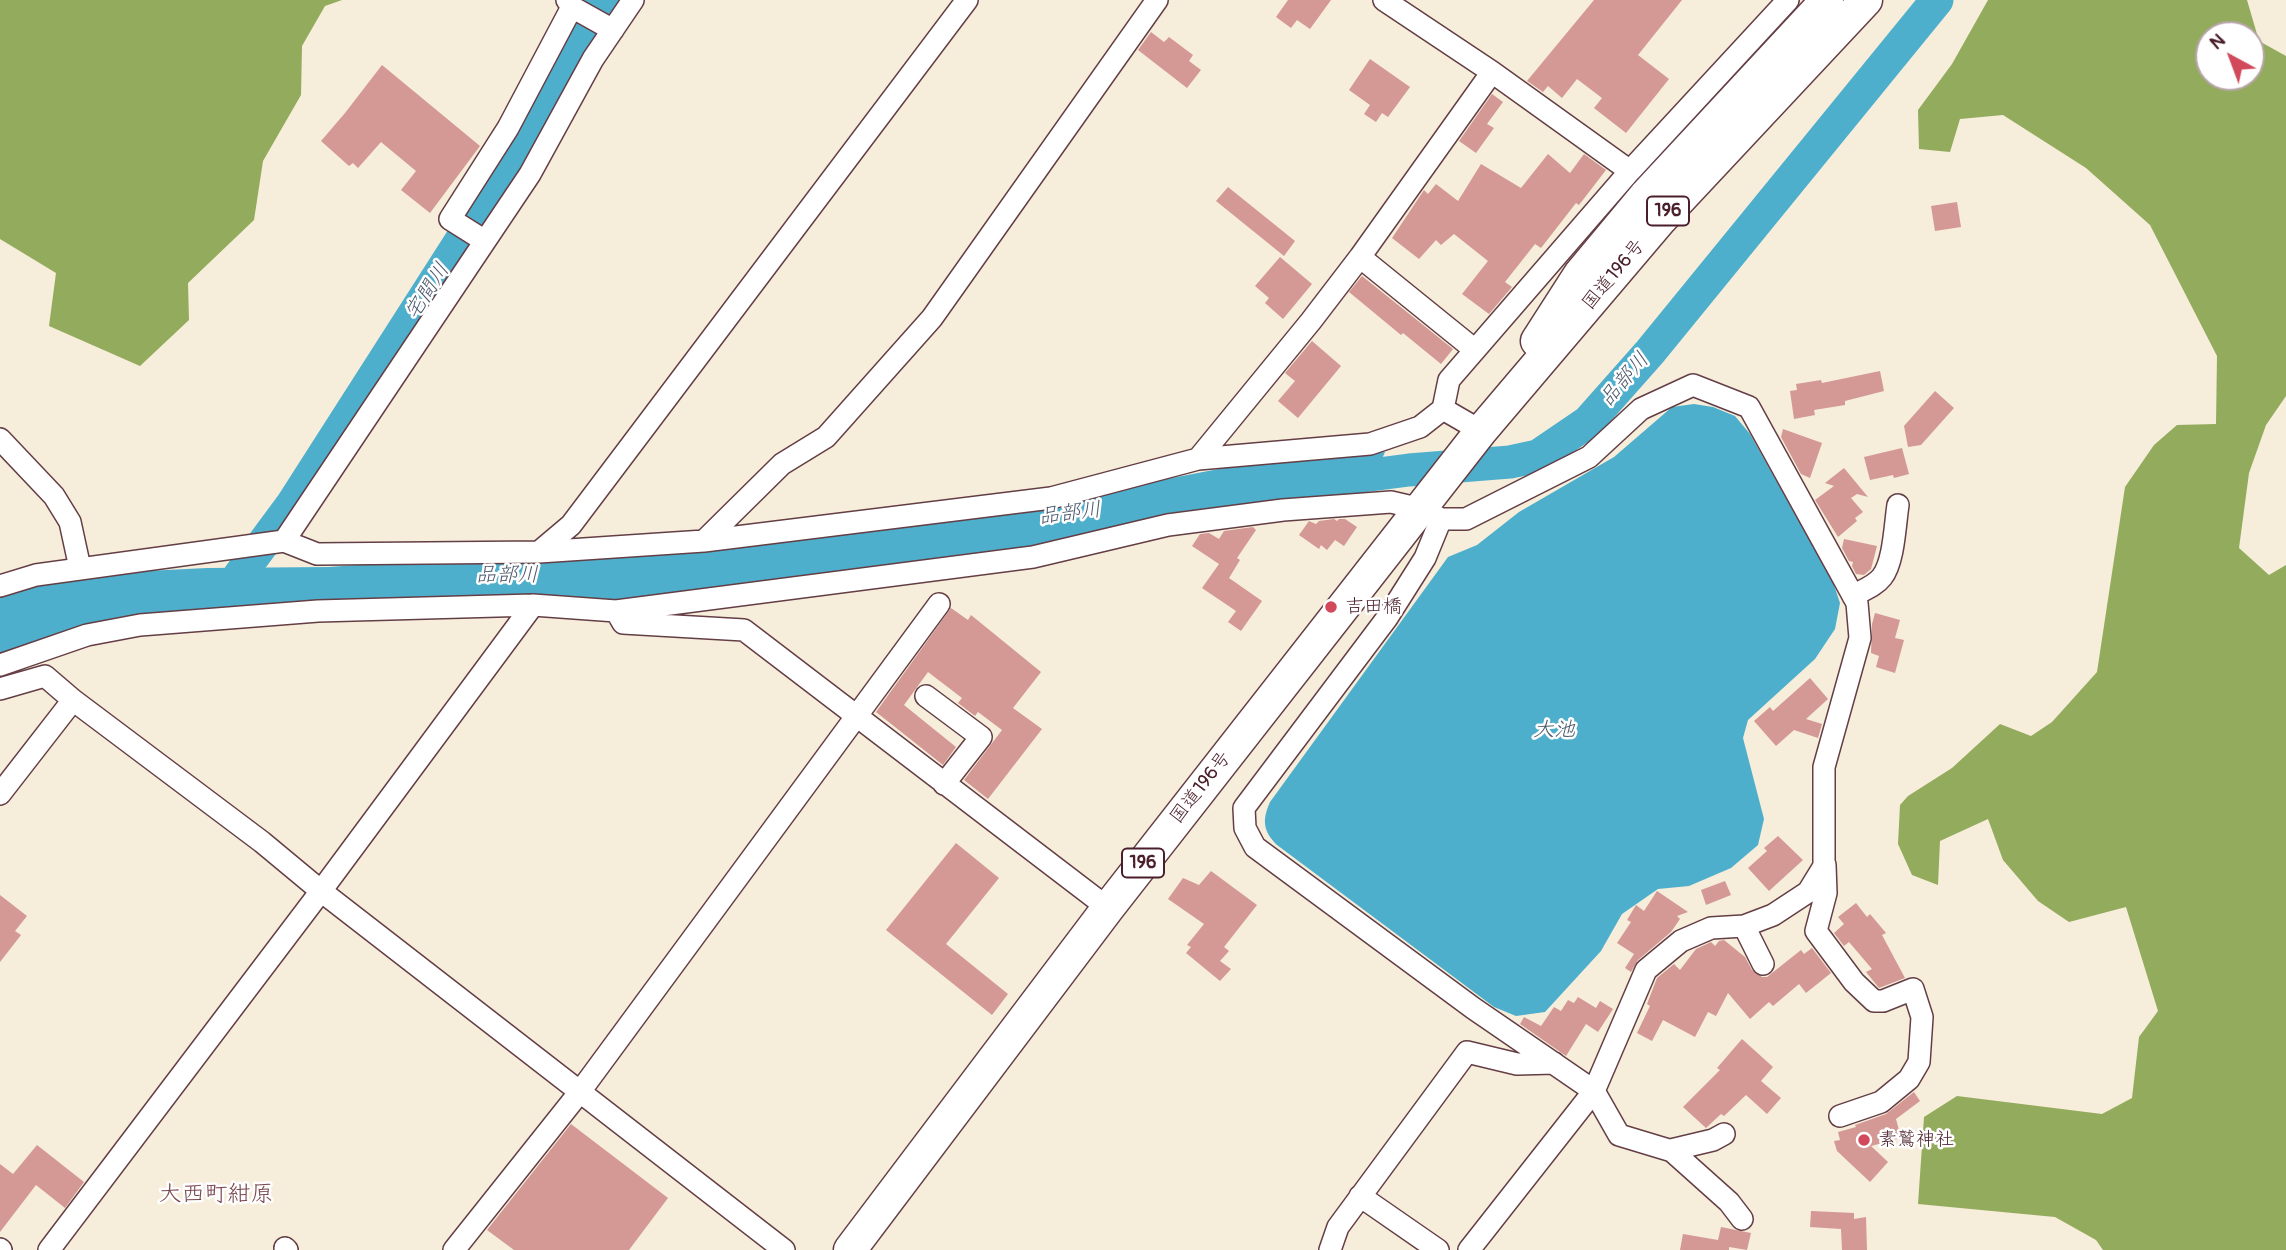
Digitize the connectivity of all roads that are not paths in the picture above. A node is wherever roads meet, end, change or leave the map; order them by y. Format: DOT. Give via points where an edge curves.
graph roads {
  1 [pos="633,0"];
  2 [pos="967,0"];
  3 [pos="1157,0"];
  4 [pos="1384,0"];
  5 [pos="1788,0"];
  6 [pos="1827,0"];
  7 [pos="1866,0"];
  8 [pos="571,5"];
  9 [pos="612,30"];
  10 [pos="1492,72"];
  11 [pos="1630,171"];
  12 [pos="485,241"];
  13 [pos="1360,257"];
  14 [pos="1475,350"];
  15 [pos="1443,409"];
  16 [pos="1476,436"];
  17 [pos="0,439"];
  18 [pos="1198,459"];
  19 [pos="1899,505"];
  20 [pos="1431,514"];
  21 [pos="283,541"];
  22 [pos="705,541"];
  23 [pos="539,552"];
  24 [pos="80,568"];
  25 [pos="0,586"];
  26 [pos="1853,596"];
  27 [pos="939,604"];
  28 [pos="533,605"];
  29 [pos="615,611"];
  30 [pos="0,665"];
  31 [pos="0,689"];
  32 [pos="926,696"];
  33 [pos="73,700"];
  34 [pos="857,718"];
  35 [pos="944,784"];
  36 [pos="0,794"];
  37 [pos="1824,848"];
  38 [pos="321,891"];
  39 [pos="1108,908"];
  40 [pos="1744,926"];
  41 [pos="1763,964"];
  42 [pos="1554,1063"];
  43 [pos="1594,1091"];
  44 [pos="579,1093"];
  45 [pos="1840,1116"];
  46 [pos="1724,1134"];
  47 [pos="1671,1150"];
  48 [pos="1360,1196"];
  49 [pos="1742,1219"];
  50 [pos="49,1250"];
  51 [pos="454,1250"];
  52 [pos="784,1250"];
  53 [pos="850,1250"];
  54 [pos="1330,1250"];
  55 [pos="1438,1250"];
  56 [pos="1469,1250"];
  1 -- 9 [label="street"];
  2 -- 23 [label="street" via="571,525"];
  3 -- 22 [label="street" via="932,318 826,437 782,464"];
  4 -- 10 [label="street"];
  5 -- 11 [label="street"];
  6 -- 16 [label="highway, 国道196号 / 196" via="1645,196 1580,274"];
  7 -- 16 [label="highway, 国道196号 / 196" via="1661,219"];
  8 -- 9 [label="street"];
  8 -- 12 [label="street" via="508,128 450,219"];
  9 -- 12 [label="street" via="530,174"];
  10 -- 11 [label="street"];
  10 -- 13 [label="street"];
  11 -- 14 [label="street"];
  12 -- 21 [label="street"];
  13 -- 14 [label="street"];
  13 -- 18 [label="street"];
  14 -- 15 [label="street" via="1449,380"];
  15 -- 16 [label="street"];
  15 -- 18 [label="street" via="1420,427 1370,444"];
  16 -- 20 [label="highway, 国道196号 / 196" via="1442,481"];
  17 -- 24 [label="street" via="54,496 70,522"];
  18 -- 22 [label="street" via="1051,498"];
  19 -- 26 [label="street" via="1884,576"];
  20 -- 26 [label="street" via="1466,519 1589,457 1641,409 1693,385 1749,407"];
  20 -- 29 [label="street" via="1391,502 1270,512 1168,525 1033,557"];
  20 -- 39 [label="highway, 国道196号 / 196"];
  20 -- 42 [label="street" via="1425,558 1387,618 1244,808 1245,828 1255,847"];
  21 -- 23 [label="street" via="317,554"];
  21 -- 24 [label="street"];
  22 -- 23 [label="street"];
  24 -- 25 [label="street"];
  26 -- 37 [label="street" via="1860,638 1824,767"];
  27 -- 34 [label="street"];
  28 -- 29 [label="street"];
  28 -- 30 [label="street" via="318,611 139,625 87,635"];
  28 -- 38 [label="street"];
  29 -- 34 [label="street" via="623,623 744,630"];
  31 -- 33 [label="street" via="45,676"];
  32 -- 35 [label="street" via="981,737"];
  33 -- 36 [label="street"];
  33 -- 38 [label="street"];
  34 -- 35 [label="street"];
  34 -- 44 [label="street"];
  35 -- 39 [label="street"];
  37 -- 40 [label="street" via="1824,866 1808,892 1773,915"];
  37 -- 45 [label="street" via="1825,892 1816,931 1874,1001 1913,989 1922,1017 1919,1062 1909,1079 1881,1102"];
  38 -- 44 [label="street"];
  38 -- 50 [label="street"];
  39 -- 53 [label="highway, 国道196号 / 196"];
  40 -- 41 [label="street"];
  40 -- 43 [label="street" via="1711,928 1681,941 1646,970"];
  42 -- 43 [label="street"];
  42 -- 48 [label="street" via="1517,1065 1467,1052"];
  43 -- 47 [label="street" via="1619,1135"];
  43 -- 56 [label="street"];
  44 -- 51 [label="street"];
  44 -- 52 [label="street"];
  46 -- 47 [label="street"];
  47 -- 49 [label="street"];
  48 -- 54 [label="street" via="1338,1227"];
  48 -- 55 [label="street"];
}
